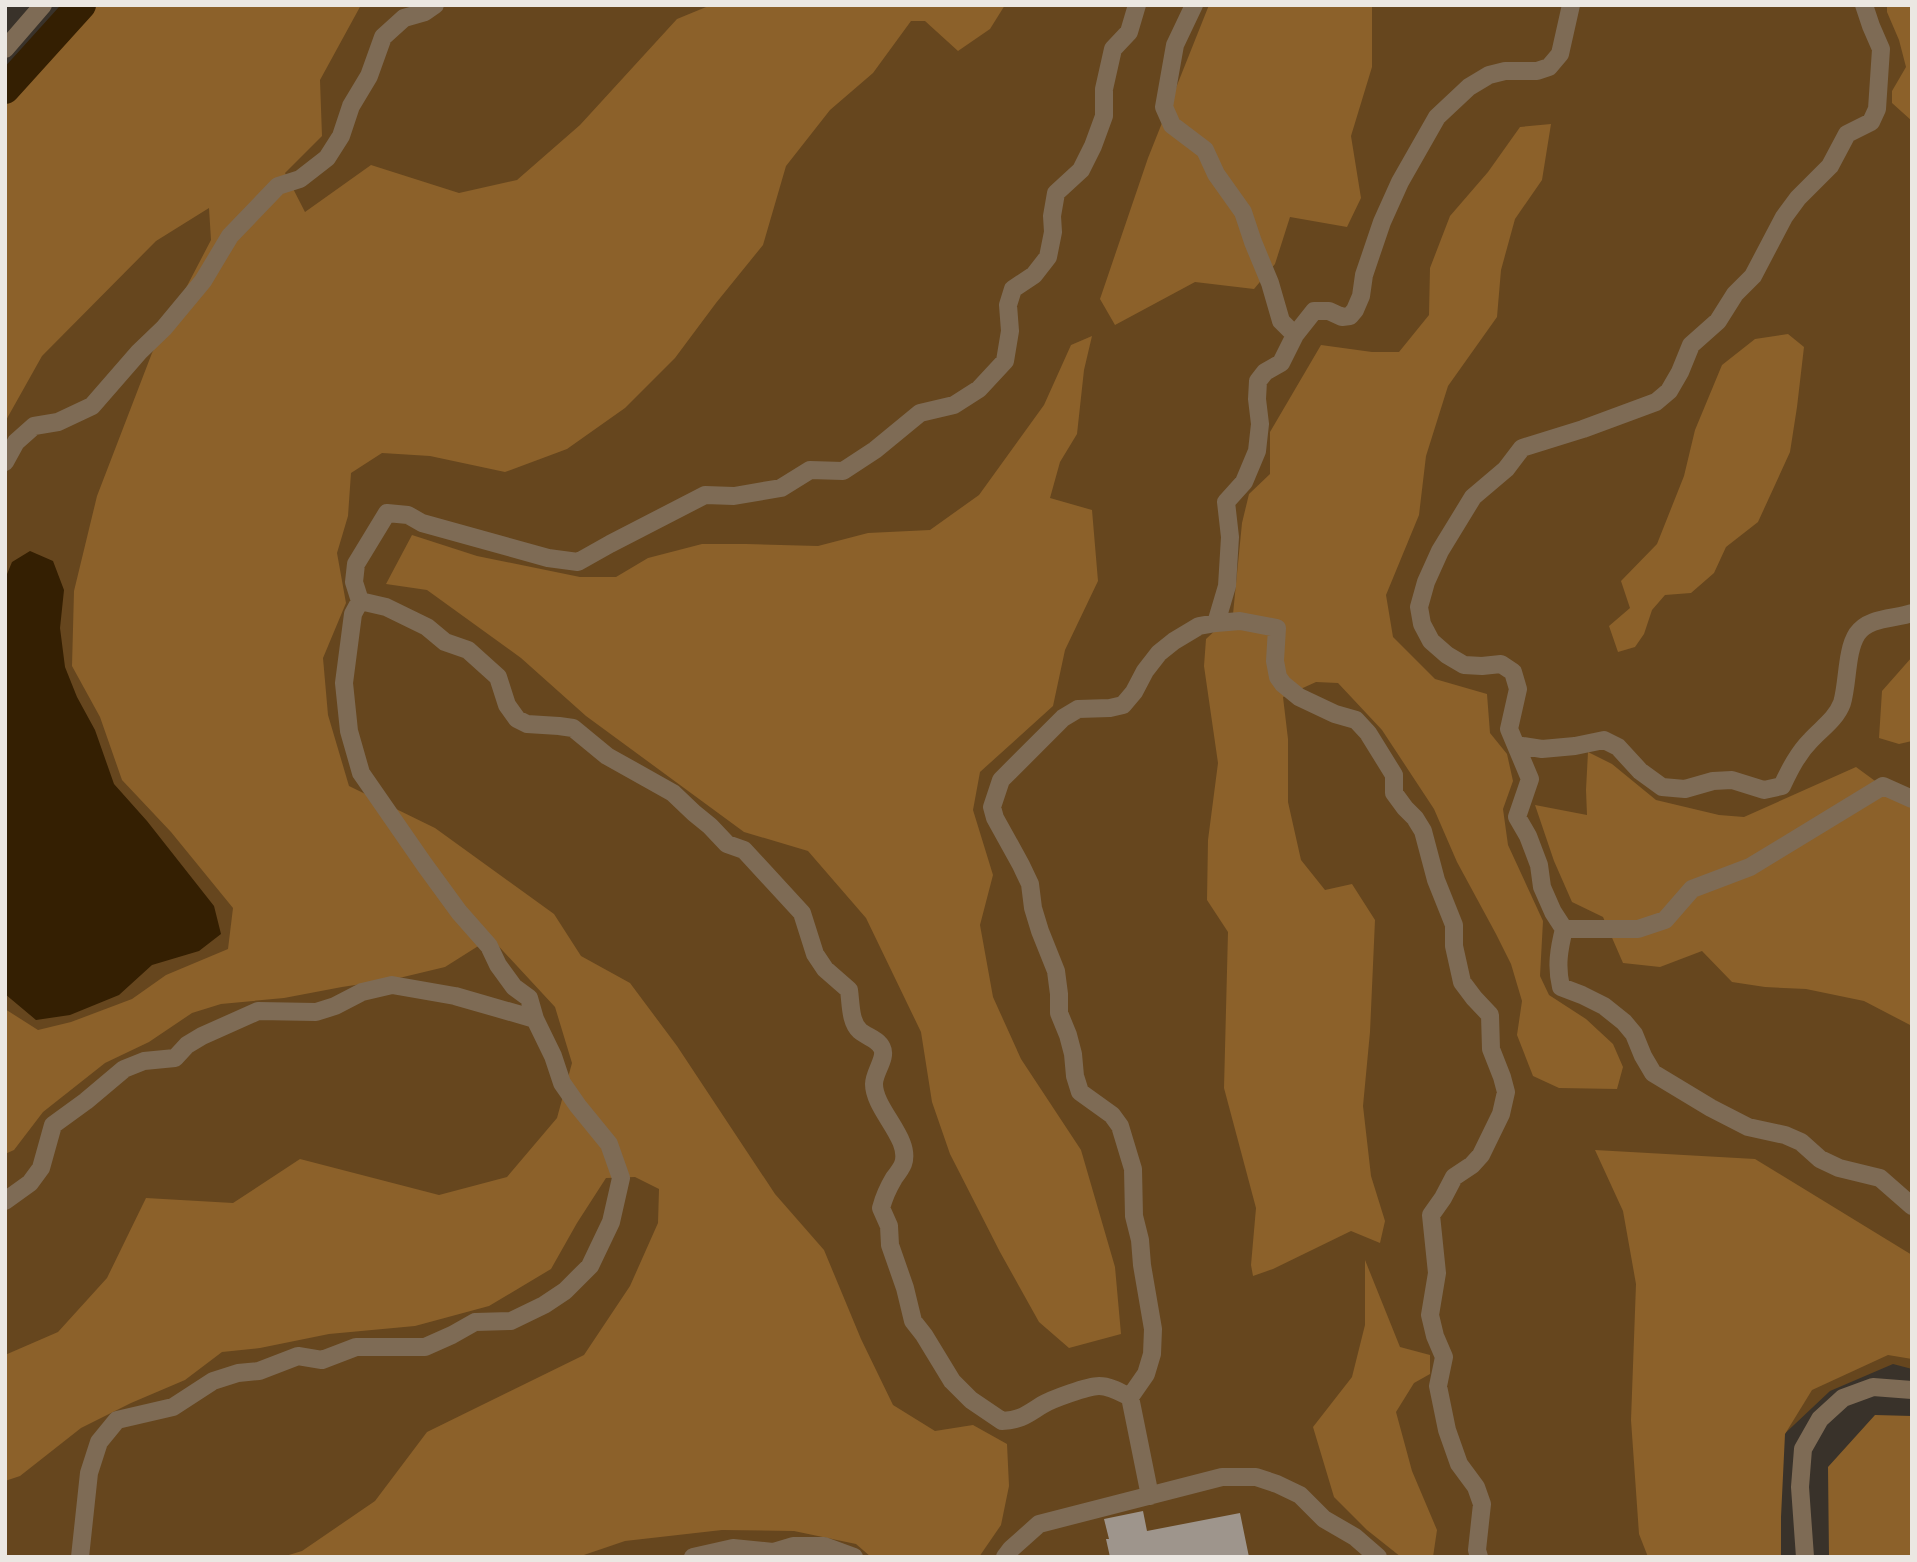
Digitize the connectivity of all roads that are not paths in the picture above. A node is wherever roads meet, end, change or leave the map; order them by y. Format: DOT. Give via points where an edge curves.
graph roads {
  1 [pos="43,5"];
  2 [pos="435,5"];
  3 [pos="1137,5"];
  4 [pos="1194,5"];
  5 [pos="1571,5"];
  6 [pos="1864,5"];
  7 [pos="5,48"];
  8 [pos="1295,335"];
  9 [pos="5,462"];
  10 [pos="360,601"];
  11 [pos="1912,614"];
  12 [pos="1216,623"];
  13 [pos="1516,746"];
  14 [pos="1912,799"];
  15 [pos="1564,929"];
  16 [pos="535,1019"];
  17 [pos="5,1201"];
  18 [pos="1912,1206"];
  19 [pos="1912,1390"];
  20 [pos="1130,1396"];
  21 [pos="1150,1496"];
  22 [pos="80,1557"];
  23 [pos="693,1557"];
  24 [pos="854,1557"];
  25 [pos="1005,1557"];
  26 [pos="1378,1557"];
  27 [pos="1479,1557"];
  28 [pos="1805,1557"];
  1 -- 7 [label="street"];
  2 -- 9 [label="street" via="404,18 383,37 369,76 327,158 300,179 278,186 230,236 203,281 92,405 58,422 34,426 16,442"];
  3 -- 10 [label="street" via="1129,32 1113,50 1104,89 1104,117 1093,146 1081,170 1056,193 1048,257 1034,275 1013,289 1005,361 979,389 954,405 920,413 843,471 810,470 781,488 734,496 705,495 578,562 422,523 408,514 387,513 355,564"];
  4 -- 8 [label="street" via="1175,45 1164,107 1172,125 1205,150 1243,212 1281,321"];
  5 -- 8 [label="street" via="1560,54 1549,66 1489,75 1437,117 1382,222 1355,310 1342,317 1314,311"];
  6 -- 13 [label="street" via="1881,49 1877,109 1871,122 1847,134 1830,166 1798,198 1753,276 1718,321 1690,345 1669,391 1656,402 1522,448 1506,469 1473,497 1440,551 1419,607 1422,624 1431,641 1464,665 1502,664 1513,672 1518,689 1509,729"];
  8 -- 12 [label="street" via="1281,363 1258,381 1257,451 1244,482 1226,502 1230,537 1227,586"];
  10 -- 16 [label="street" via="353,614 344,683 349,731 361,773 459,912 489,946 498,965 529,998"];
  10 -- 20 [label="street" via="386,607 427,627 445,642 468,650 498,677 517,719 573,728 607,756 673,793 727,844 744,850 802,912 815,954 849,990 854,1023 882,1048 874,1084 898,1134 904,1163 881,1208 913,1321 952,1381 1002,1421 1017,1420 1062,1395 1098,1385"];
  11 -- 13 [label="street" via="1873,622 1857,633 1841,704 1793,763 1782,786 1764,790 1732,780 1685,789 1662,787 1604,740 1542,749"];
  12 -- 20 [label="street" via="1199,626 1158,653 1123,705 1078,709 1063,718 1001,780 992,807 1030,884 1040,931 1056,971 1059,1013 1080,1092 1120,1126 1133,1169 1134,1216 1153,1329 1146,1374"];
  12 -- 27 [label="street" via="1240,621 1277,628 1275,661 1283,684 1299,697 1356,720 1368,733 1394,775 1394,793 1423,831 1454,926 1462,982 1490,1015 1491,1049 1506,1092 1501,1114 1481,1155 1454,1177 1431,1215 1437,1273 1430,1315 1444,1357 1438,1386 1459,1464 1482,1504"];
  13 -- 15 [label="street" via="1530,779 1517,817 1539,865 1542,887"];
  14 -- 15 [label="street" via="1883,786 1750,867 1692,889 1665,920 1638,929"];
  15 -- 18 [label="street" via="1558,953 1562,987 1604,1006 1624,1022 1653,1073 1748,1128 1785,1135 1801,1142 1819,1159 1880,1178"];
  16 -- 17 [label="street" via="455,996 392,985 316,1012 258,1011 202,1036 175,1058 144,1060 124,1069 53,1125 41,1168 30,1184"];
  16 -- 22 [label="street" via="562,1083 609,1144 621,1178 611,1222 590,1266 565,1291 511,1321 475,1322 425,1347 356,1346 323,1360 298,1356 213,1381 173,1407 117,1420 99,1442 89,1473"];
  19 -- 28 [label="street" via="1873,1387 1843,1398 1820,1419 1803,1449 1800,1487"];
  20 -- 21 [label="street"];
  21 -- 25 [label="street" via="1039,1524"];
  21 -- 26 [label="street" via="1222,1478 1255,1478 1300,1495 1324,1519"];
  23 -- 24 [label="street" via="733,1548 774,1552 793,1546 824,1546"];
}
